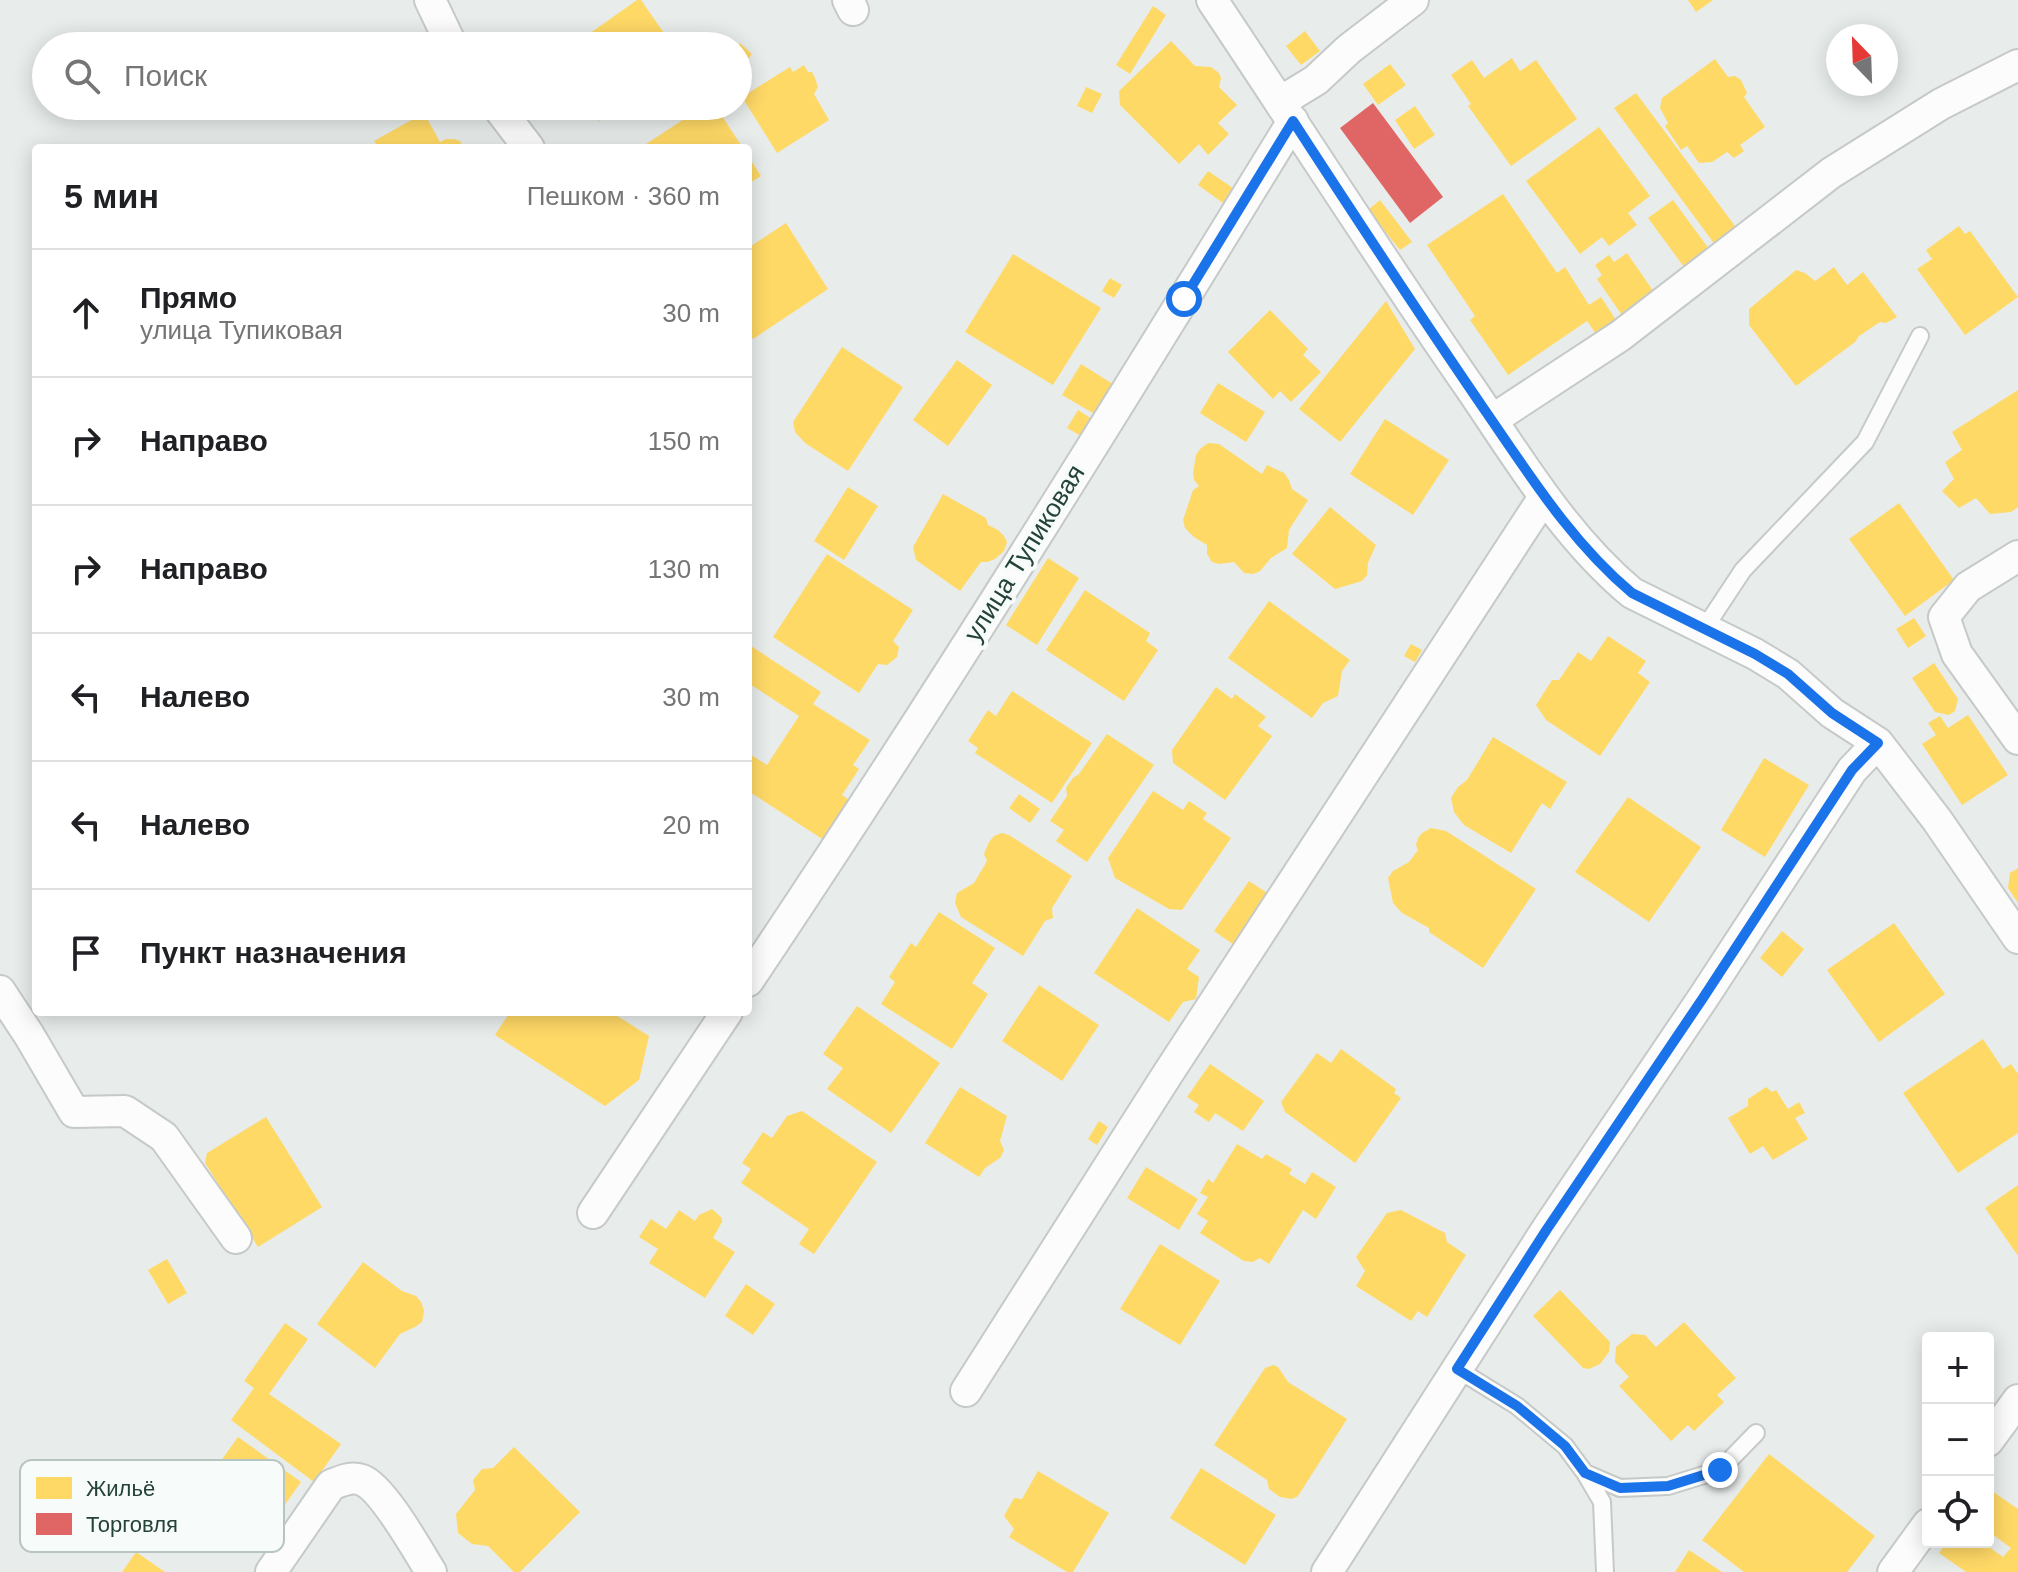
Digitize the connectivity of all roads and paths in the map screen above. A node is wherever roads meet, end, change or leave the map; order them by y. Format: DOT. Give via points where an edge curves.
graph roads {
  1 [pos="430,0"];
  2 [pos="1212,0"];
  3 [pos="1413,0"];
  4 [pos="445,32"];
  5 [pos="2018,65"];
  6 [pos="1287,112"];
  7 [pos="508,120"];
  8 [pos="526,144"];
  9 [pos="1920,336"];
  10 [pos="1492,420"];
  11 [pos="1544,497"];
  12 [pos="2018,556"];
  13 [pos="1704,629"];
  14 [pos="2018,739"];
  15 [pos="1878,743"];
  16 [pos="2018,938"];
  17 [pos="752,975"];
  18 [pos="0,991"];
  19 [pos="724,1016"];
  20 [pos="593,1213"];
  21 [pos="236,1238"];
  22 [pos="1457,1369"];
  23 [pos="966,1391"];
  24 [pos="2018,1400"];
  25 [pos="1756,1433"];
  26 [pos="1994,1433"];
  27 [pos="1585,1473"];
  28 [pos="1922,1532"];
  29 [pos="271,1572"];
  30 [pos="431,1572"];
  31 [pos="1327,1572"];
  32 [pos="1605,1572"];
  33 [pos="1893,1572"];
  1 -- 4 [label="street"];
  2 -- 6 [label="street"];
  3 -- 6 [label="street" via="1349,49"];
  5 -- 10 [label="street" via="1941,104 1831,173 1620,336"];
  6 -- 10 [label="street"];
  6 -- 17 [label="street, улица Тупиковая" via="1175,312 861,812"];
  7 -- 8 [label="street"];
  9 -- 13 [label="lane" via="1865,442 1743,570"];
  10 -- 11 [label="street"];
  11 -- 13 [label="street" via="1576,538 1632,593"];
  11 -- 23 [label="street"];
  12 -- 14 [label="street" via="1968,587 1944,617 1957,654"];
  13 -- 15 [label="street" via="1788,674 1832,713"];
  15 -- 16 [label="street"];
  15 -- 22 [label="street" via="1852,770"];
  18 -- 21 [label="street" via="74,1112 125,1111 164,1137"];
  19 -- 20 [label="street"];
  22 -- 27 [label="lane" via="1517,1406 1565,1446"];
  22 -- 31 [label="street"];
  24 -- 26 [label="street"];
  25 -- 27 [label="lane" via="1720,1470 1668,1486 1620,1488"];
  27 -- 32 [label="lane" via="1602,1502"];
  28 -- 33 [label="street"];
  29 -- 30 [label="street" via="331,1485 344,1479 361,1479 379,1493"];
}
